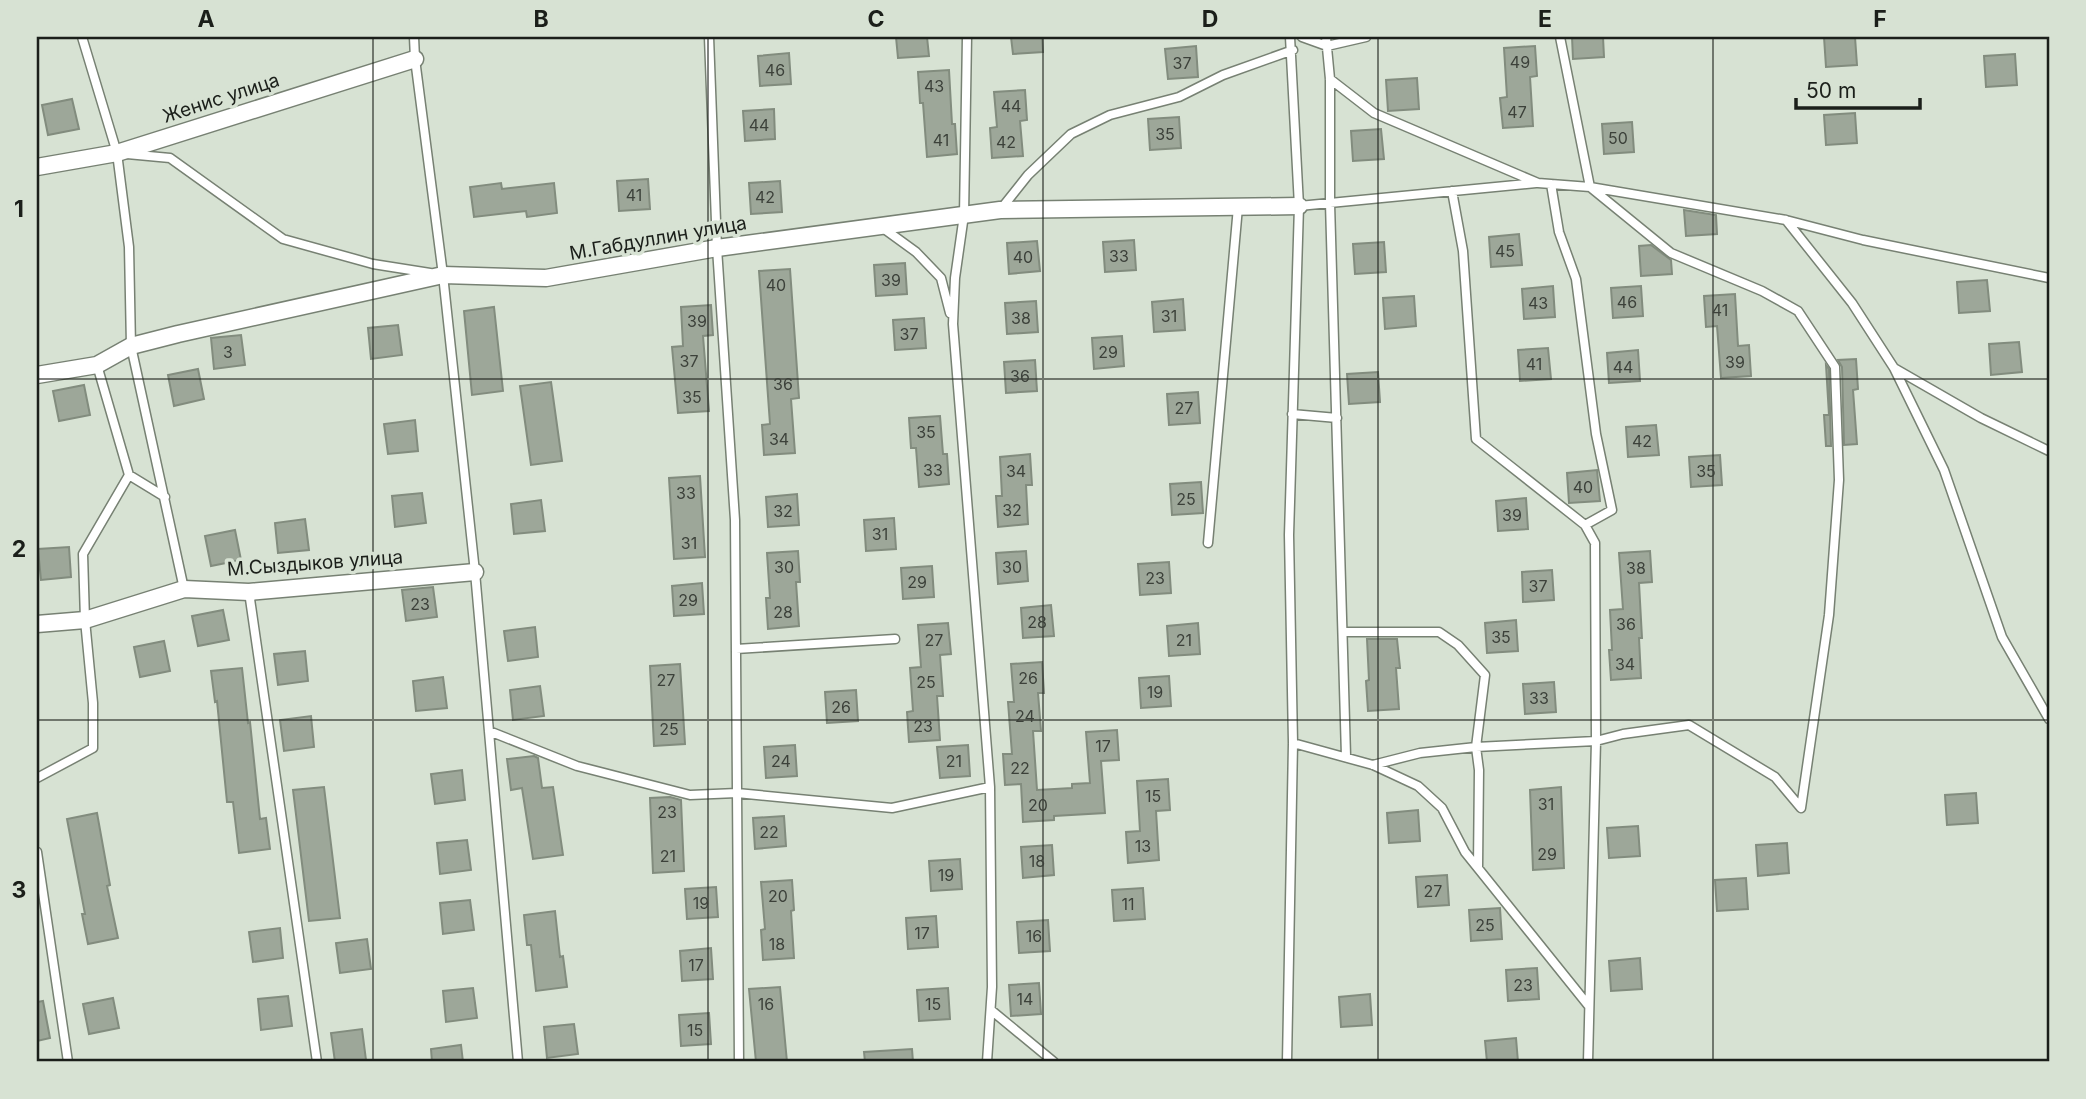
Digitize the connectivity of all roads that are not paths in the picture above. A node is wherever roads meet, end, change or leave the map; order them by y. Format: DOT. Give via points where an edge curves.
graph roads {
  1 [pos="82,37"];
  2 [pos="414,37"];
  3 [pos="709,37"];
  4 [pos="967,37"];
  5 [pos="1290,37"];
  6 [pos="1302,37"];
  7 [pos="1366,37"];
  8 [pos="1560,37"];
  9 [pos="1326,41"];
  10 [pos="1293,50"];
  11 [pos="415,59"];
  12 [pos="1330,79"];
  13 [pos="117,153"];
  14 [pos="37,167"];
  15 [pos="1538,183"];
  16 [pos="1551,184"];
  17 [pos="1590,187"];
  18 [pos="1452,191"];
  19 [pos="1330,203"];
  20 [pos="1298,206"];
  21 [pos="1238,207"];
  22 [pos="1000,210"];
  23 [pos="964,215"];
  24 [pos="1786,220"];
  25 [pos="881,226"];
  26 [pos="717,248"];
  27 [pos="443,275"];
  28 [pos="2049,278"];
  29 [pos="953,324"];
  30 [pos="131,346"];
  31 [pos="97,365"];
  32 [pos="1894,368"];
  33 [pos="37,375"];
  34 [pos="1292,414"];
  35 [pos="1337,418"];
  36 [pos="2049,451"];
  37 [pos="129,475"];
  38 [pos="165,497"];
  39 [pos="1585,525"];
  40 [pos="1208,542"];
  41 [pos="475,572"];
  42 [pos="184,589"];
  43 [pos="249,592"];
  44 [pos="85,620"];
  45 [pos="37,625"];
  46 [pos="1343,632"];
  47 [pos="895,639"];
  48 [pos="736,649"];
  49 [pos="2049,719"];
  50 [pos="489,731"];
  51 [pos="1595,741"];
  52 [pos="1293,743"];
  53 [pos="1476,747"];
  54 [pos="1346,756"];
  55 [pos="1373,765"];
  56 [pos="37,778"];
  57 [pos="990,787"];
  58 [pos="737,793"];
  59 [pos="37,852"];
  60 [pos="1478,867"];
  61 [pos="1588,1005"];
  62 [pos="990,1010"];
  63 [pos="68,1062"];
  64 [pos="317,1062"];
  65 [pos="518,1062"];
  66 [pos="738,1062"];
  67 [pos="987,1062"];
  68 [pos="1054,1062"];
  69 [pos="1287,1062"];
  70 [pos="1588,1062"];
  1 -- 13 [label="lane"];
  2 -- 11 [label="lane"];
  3 -- 26 [label="lane"];
  4 -- 23 [label="lane"];
  5 -- 10 [label="lane"];
  6 -- 9 [label="lane"];
  7 -- 9 [label="lane"];
  8 -- 17 [label="lane"];
  9 -- 12 [label="lane"];
  10 -- 20 [label="lane"];
  10 -- 22 [label="lane" via="1223,75 1180,97 1110,116 1071,134"];
  11 -- 13 [label="street, Женис улица"];
  11 -- 27 [label="lane"];
  12 -- 15 [label="lane" via="1374,113"];
  12 -- 19 [label="lane"];
  13 -- 14 [label="street, Женис улица"];
  13 -- 27 [label="lane" via="170,158 283,239 373,264"];
  13 -- 30 [label="lane" via="129,247"];
  15 -- 16 [label="lane"];
  15 -- 18 [label="lane"];
  16 -- 17 [label="lane"];
  16 -- 39 [label="lane" via="1559,232 1576,279 1596,434 1612,510"];
  17 -- 24 [label="lane"];
  17 -- 51 [label="lane" via="1671,253 1798,311 1835,367 1839,480 1829,615 1801,808 1775,777 1689,725"];
  18 -- 19 [label="lane"];
  18 -- 39 [label="lane" via="1463,251 1476,439"];
  19 -- 20 [label="lane"];
  19 -- 35 [label="lane"];
  20 -- 21 [label="street, М.Габдуллин улица"];
  20 -- 34 [label="lane"];
  21 -- 22 [label="street, М.Габдуллин улица"];
  21 -- 40 [label="lane"];
  22 -- 23 [label="street, М.Габдуллин улица"];
  23 -- 25 [label="street, М.Габдуллин улица"];
  23 -- 29 [label="lane"];
  24 -- 28 [label="lane"];
  24 -- 32 [label="lane" via="1852,303"];
  25 -- 26 [label="street, М.Габдуллин улица"];
  25 -- 29 [label="lane" via="916,251 941,278"];
  26 -- 27 [label="street, М.Габдуллин улица" via="546,278"];
  26 -- 48 [label="lane" via="735,520"];
  27 -- 30 [label="street, М.Габдуллин улица"];
  27 -- 41 [label="lane"];
  29 -- 57 [label="lane"];
  30 -- 31 [label="street, М.Габдуллин улица"];
  30 -- 38 [label="lane"];
  31 -- 33 [label="street, М.Габдуллин улица"];
  31 -- 37 [label="lane"];
  32 -- 36 [label="lane"];
  32 -- 49 [label="lane" via="1944,471 2002,638"];
  34 -- 35 [label="lane"];
  34 -- 52 [label="lane"];
  35 -- 46 [label="lane"];
  37 -- 38 [label="lane"];
  37 -- 44 [label="lane" via="83,554"];
  38 -- 42 [label="lane"];
  39 -- 51 [label="lane" via="1595,543"];
  41 -- 43 [label="street, М.Сыздыков улица"];
  41 -- 50 [label="lane"];
  42 -- 43 [label="street, М.Сыздыков улица"];
  42 -- 44 [label="street, М.Сыздыков улица"];
  43 -- 64 [label="lane"];
  44 -- 45 [label="street, М.Сыздыков улица"];
  44 -- 56 [label="lane" via="93,748"];
  46 -- 53 [label="lane" via="1439,632 1458,645 1485,675"];
  46 -- 54 [label="lane"];
  47 -- 48 [label="lane"];
  48 -- 58 [label="lane"];
  50 -- 58 [label="lane" via="577,766 690,795"];
  50 -- 65 [label="lane"];
  51 -- 53 [label="lane"];
  51 -- 61 [label="lane"];
  52 -- 54 [label="lane"];
  52 -- 69 [label="lane"];
  53 -- 55 [label="lane" via="1420,753"];
  53 -- 60 [label="lane"];
  54 -- 55 [label="lane"];
  55 -- 60 [label="lane" via="1418,786 1442,808"];
  57 -- 58 [label="lane" via="892,808"];
  57 -- 62 [label="lane"];
  58 -- 66 [label="lane"];
  59 -- 63 [label="lane"];
  60 -- 61 [label="lane"];
  61 -- 70 [label="lane"];
  62 -- 67 [label="lane"];
  62 -- 68 [label="lane"];
}
